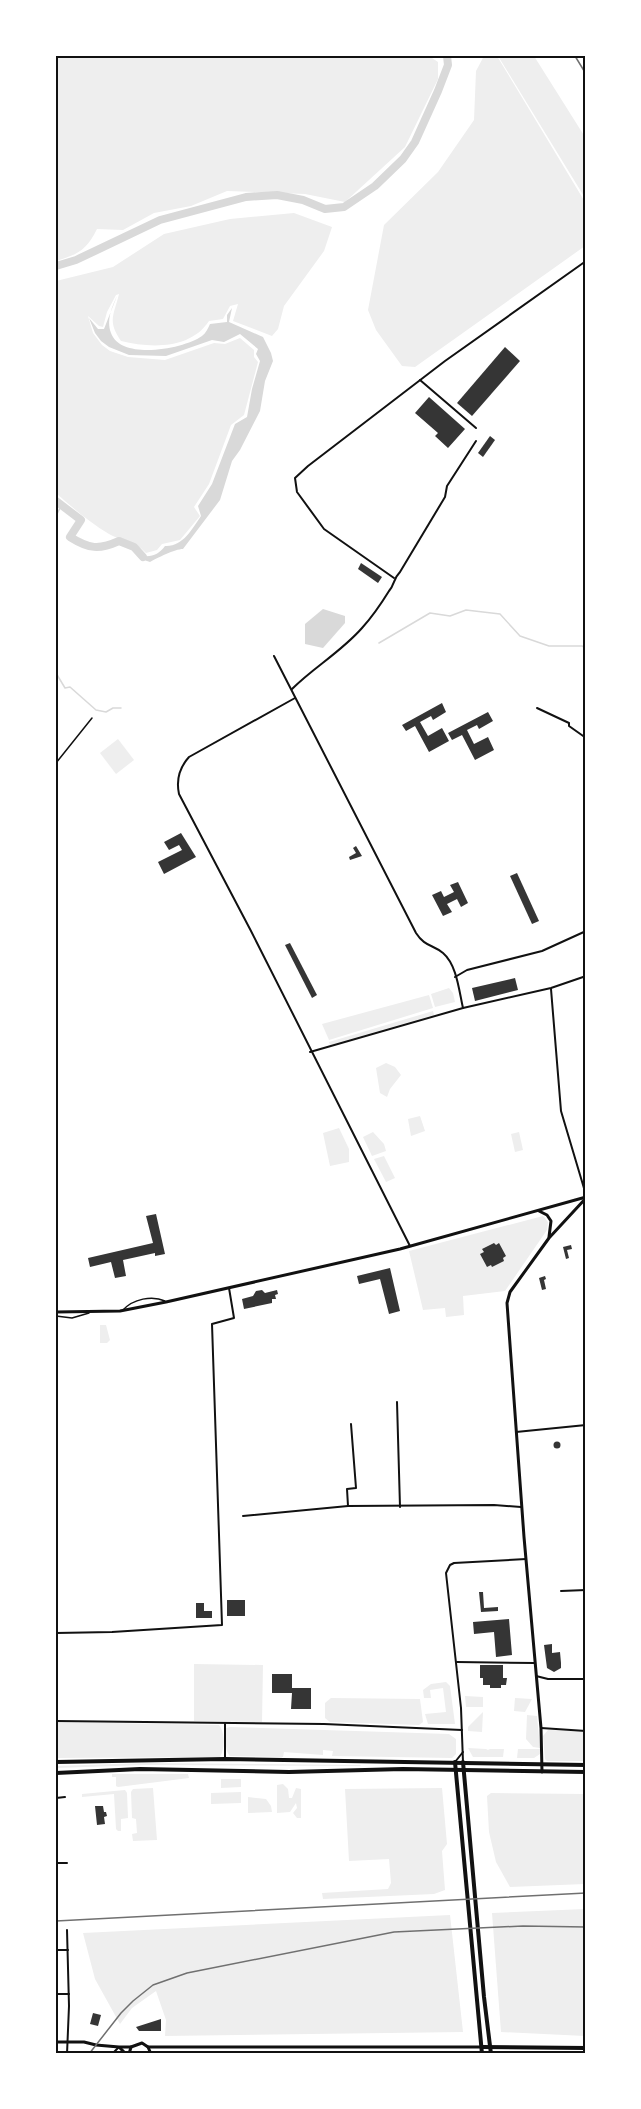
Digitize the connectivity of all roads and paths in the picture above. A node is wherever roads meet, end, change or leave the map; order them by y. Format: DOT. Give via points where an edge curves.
graph roads {
  1 [pos="585,261"];
  2 [pos="420,380"];
  3 [pos="476,428"];
  4 [pos="476,441"];
  5 [pos="394,578"];
  6 [pos="274,656"];
  7 [pos="292,688"];
  8 [pos="295,698"];
  9 [pos="537,708"];
  10 [pos="92,718"];
  11 [pos="585,738"];
  12 [pos="56,763"];
  13 [pos="585,931"];
  14 [pos="455,976"];
  15 [pos="585,976"];
  16 [pos="551,988"];
  17 [pos="463,1008"];
  18 [pos="310,1052"];
  19 [pos="585,1197"];
  20 [pos="565,1203"];
  21 [pos="537,1210"];
  22 [pos="571,1212"];
  23 [pos="549,1238"];
  24 [pos="410,1246"];
  25 [pos="229,1287"];
  26 [pos="166,1302"];
  27 [pos="123,1310"];
  28 [pos="56,1314"];
  29 [pos="398,1402"];
  30 [pos="351,1425"];
  31 [pos="585,1425"];
  32 [pos="516,1432"];
  33 [pos="348,1506"];
  34 [pos="400,1507"];
  35 [pos="521,1507"];
  36 [pos="243,1516"];
  37 [pos="526,1559"];
  38 [pos="585,1590"];
  39 [pos="561,1591"];
  40 [pos="56,1633"];
  41 [pos="457,1662"];
  42 [pos="535,1663"];
  43 [pos="536,1676"];
  44 [pos="585,1679"];
  45 [pos="56,1721"];
  46 [pos="225,1724"];
  47 [pos="541,1728"];
  48 [pos="462,1730"];
  49 [pos="585,1731"];
  50 [pos="463,1752"];
  51 [pos="225,1759"];
  52 [pos="56,1762"];
  53 [pos="455,1762"];
  54 [pos="463,1762"];
  55 [pos="542,1764"];
  56 [pos="585,1765"];
  57 [pos="456,1770"];
  58 [pos="463,1770"];
  59 [pos="542,1772"];
  60 [pos="585,1772"];
  61 [pos="56,1773"];
  62 [pos="65,1797"];
  63 [pos="56,1798"];
  64 [pos="56,1863"];
  65 [pos="67,1863"];
  66 [pos="67,1930"];
  67 [pos="56,1950"];
  68 [pos="68,1950"];
  69 [pos="56,1994"];
  70 [pos="69,1994"];
  71 [pos="69,2042"];
  72 [pos="56,2043"];
  73 [pos="118,2047"];
  74 [pos="130,2047"];
  75 [pos="148,2047"];
  76 [pos="160,2047"];
  77 [pos="482,2047"];
  78 [pos="490,2047"];
  79 [pos="585,2048"];
  80 [pos="151,2053"];
  81 [pos="67,2054"];
  82 [pos="112,2054"];
  83 [pos="128,2054"];
  84 [pos="482,2054"];
  85 [pos="491,2054"];
  1 -- 2 [label="street"];
  2 -- 3 [label="street"];
  2 -- 5 [label="street" via="299,473 294,481 297,492 324,529"];
  4 -- 5 [label="street"];
  5 -- 7 [label="street" via="392,588 360,630"];
  6 -- 7 [label="street"];
  7 -- 8 [label="street"];
  8 -- 14 [label="street" via="416,933 422,942 444,954"];
  8 -- 18 [label="street" via="189,757 177,785"];
  9 -- 11 [label="street" via="569,723"];
  10 -- 12 [label="lane"];
  13 -- 14 [label="street" via="542,951"];
  14 -- 17 [label="street"];
  15 -- 16 [label="street"];
  16 -- 17 [label="street"];
  16 -- 19 [label="street" via="561,1111"];
  17 -- 18 [label="street"];
  18 -- 24 [label="street"];
  19 -- 20 [label="street"];
  19 -- 22 [label="street"];
  20 -- 21 [label="street"];
  20 -- 22 [label="street" via="570,1204"];
  21 -- 23 [label="street" via="551,1221"];
  21 -- 24 [label="street"];
  22 -- 23 [label="street"];
  23 -- 32 [label="street" via="507,1297"];
  24 -- 25 [label="street"];
  25 -- 26 [label="street"];
  25 -- 40 [label="street" via="234,1318 212,1324 222,1625"];
  26 -- 27 [label="street"];
  26 -- 27 [label="lane" via="150,1298"];
  27 -- 28 [label="street"];
  29 -- 34 [label="street"];
  30 -- 33 [label="street" via="356,1488 347,1489"];
  31 -- 32 [label="street"];
  32 -- 35 [label="street"];
  33 -- 34 [label="street"];
  33 -- 36 [label="street"];
  34 -- 35 [label="street"];
  35 -- 37 [label="street"];
  37 -- 41 [label="street" via="450,1565 446,1573"];
  37 -- 42 [label="street"];
  38 -- 39 [label="street"];
  41 -- 42 [label="street"];
  41 -- 48 [label="street"];
  42 -- 43 [label="street"];
  43 -- 44 [label="street"];
  43 -- 47 [label="street"];
  45 -- 46 [label="street"];
  46 -- 48 [label="street"];
  46 -- 51 [label="street"];
  47 -- 49 [label="street"];
  47 -- 55 [label="street"];
  48 -- 50 [label="street"];
  50 -- 53 [label="street"];
  50 -- 54 [label="street"];
  51 -- 52 [label="main road"];
  51 -- 53 [label="main road"];
  53 -- 54 [label="main road"];
  53 -- 57 [label="main road"];
  54 -- 55 [label="main road"];
  54 -- 58 [label="main road"];
  55 -- 56 [label="main road"];
  55 -- 59 [label="street"];
  57 -- 58 [label="main road"];
  57 -- 61 [label="main road" via="290,1772 140,1768"];
  57 -- 77 [label="main road"];
  58 -- 59 [label="main road"];
  58 -- 78 [label="main road"];
  59 -- 60 [label="main road"];
  62 -- 63 [label="street"];
  64 -- 65 [label="street"];
  66 -- 68 [label="street"];
  67 -- 68 [label="street"];
  68 -- 70 [label="street"];
  69 -- 70 [label="street"];
  70 -- 71 [label="street"];
  71 -- 72 [label="street"];
  71 -- 73 [label="street"];
  71 -- 81 [label="street"];
  73 -- 74 [label="street"];
  73 -- 82 [label="street"];
  73 -- 83 [label="street"];
  74 -- 75 [label="street" via="138,2043"];
  74 -- 83 [label="street"];
  75 -- 76 [label="street"];
  75 -- 80 [label="street"];
  76 -- 77 [label="street"];
  76 -- 80 [label="street"];
  77 -- 78 [label="main road"];
  77 -- 84 [label="main road"];
  78 -- 79 [label="main road"];
  78 -- 85 [label="main road"];
}
